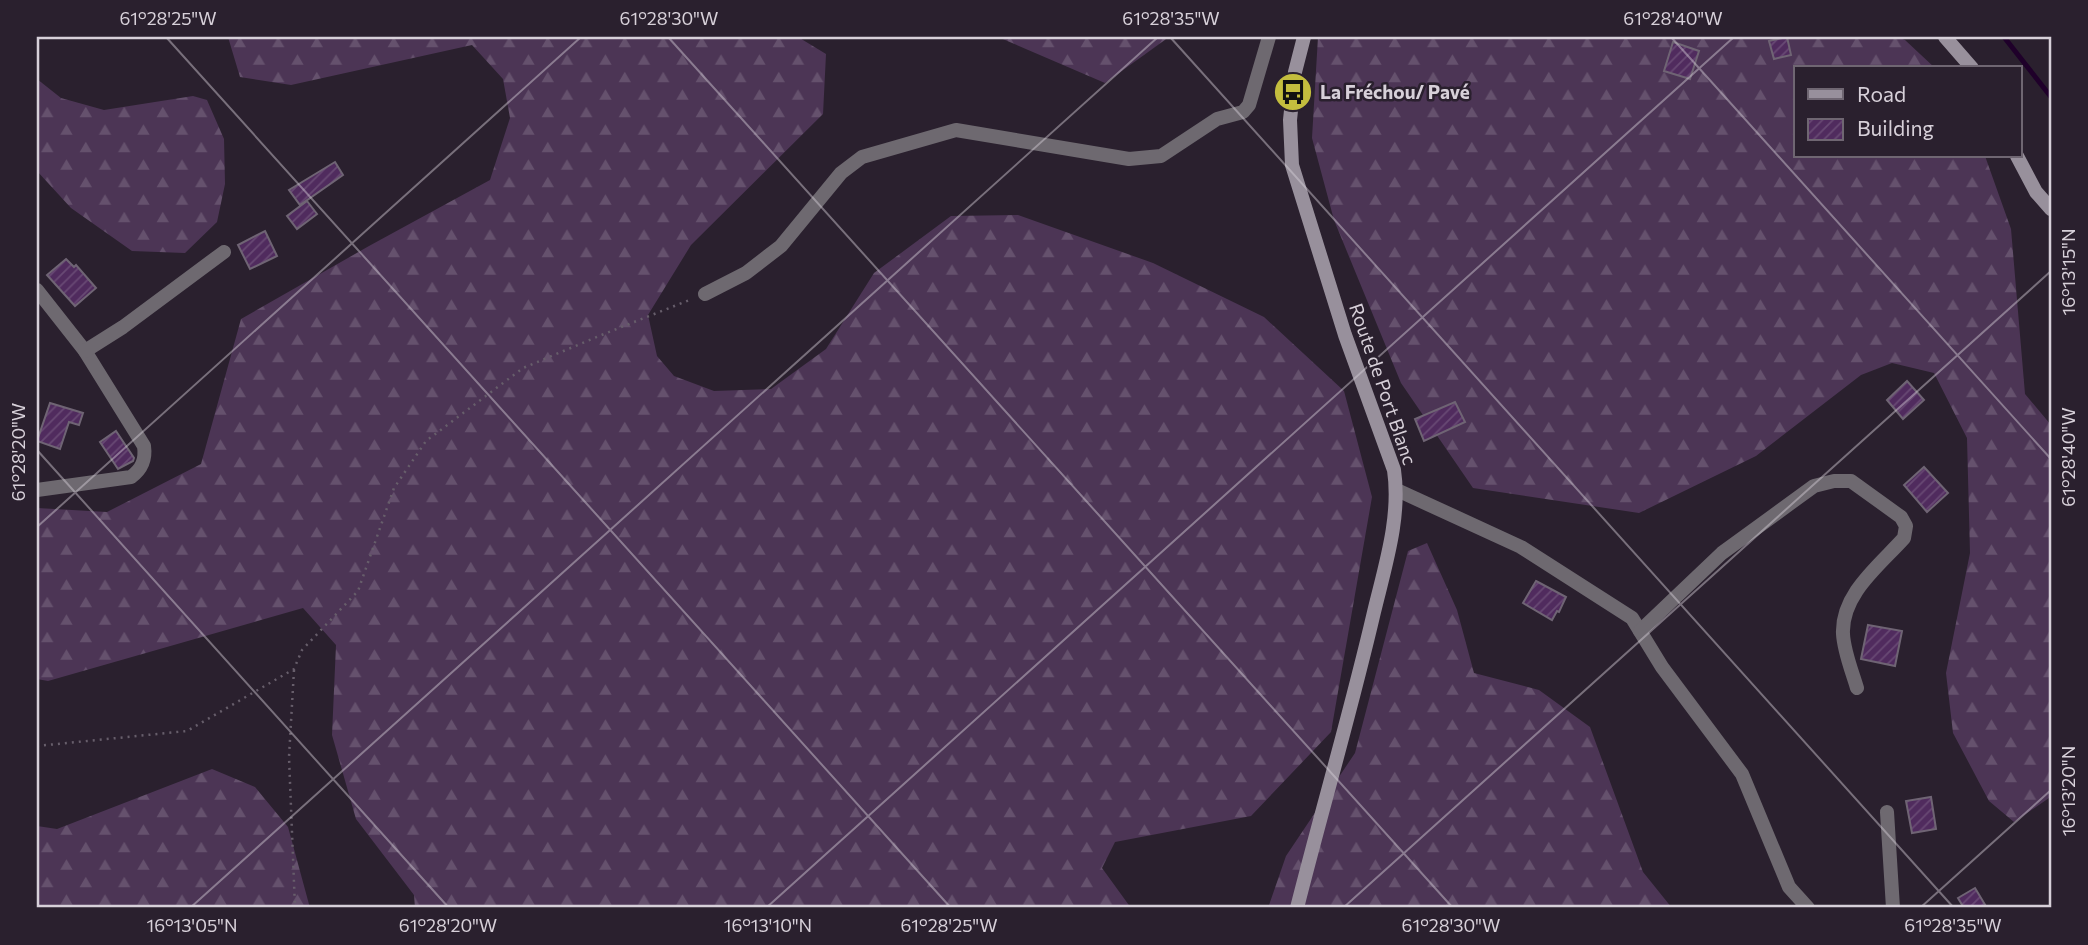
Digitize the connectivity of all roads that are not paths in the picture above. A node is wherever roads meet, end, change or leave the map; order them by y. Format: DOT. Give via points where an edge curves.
graph roads {
  1 [pos="1269,37"];
  2 [pos="1304,37"];
  3 [pos="1945,37"];
  4 [pos="1970,66"];
  5 [pos="2018,158"];
  6 [pos="2051,209"];
  7 [pos="224,251"];
  8 [pos="37,290"];
  9 [pos="705,295"];
  10 [pos="85,351"];
  11 [pos="37,490"];
  12 [pos="1397,490"];
  13 [pos="1640,631"];
  14 [pos="1857,688"];
  15 [pos="1887,812"];
  16 [pos="1297,908"];
  17 [pos="1808,908"];
  18 [pos="1893,908"];
  1 -- 9 [label="street" via="1243,112 1217,119 1160,156 1129,159 956,130 936,134 862,158 841,173 781,246 746,273"];
  2 -- 12 [label="street, Route de Port Blanc" via="1290,120 1292,165"];
  3 -- 4 [label="street"];
  5 -- 6 [label="street"];
  7 -- 10 [label="street"];
  8 -- 10 [label="street"];
  10 -- 11 [label="street" via="144,446 143,464 131,477"];
  12 -- 13 [label="street" via="1521,547 1632,618"];
  12 -- 16 [label="street, Route de Port Blanc" via="1364,653"];
  13 -- 14 [label="street" via="1722,552 1814,486 1851,481 1901,517 1906,526 1904,538 1852,597 1847,609 1843,635"];
  13 -- 17 [label="street" via="1742,774 1789,887"];
  15 -- 18 [label="street"];
}
